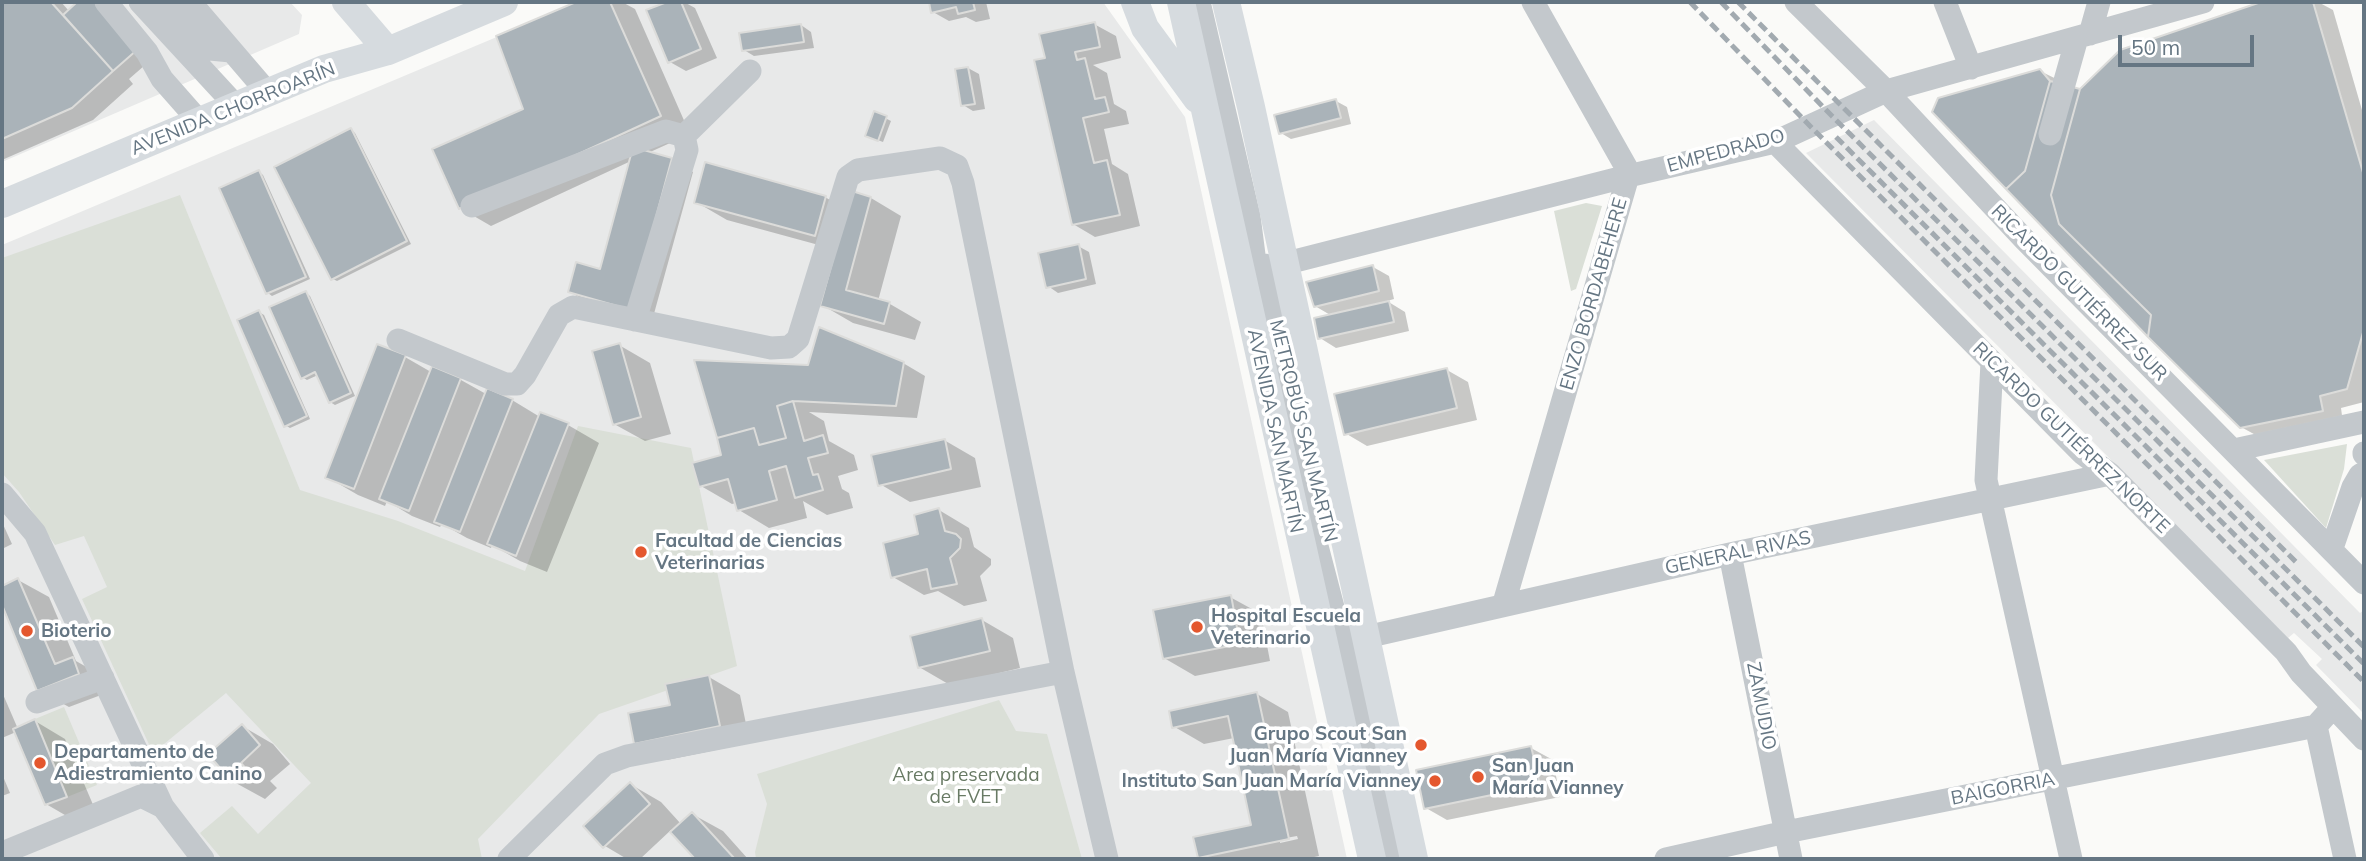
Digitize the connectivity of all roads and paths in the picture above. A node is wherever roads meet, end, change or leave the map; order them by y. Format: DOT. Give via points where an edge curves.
graph roads {
  1 [pos="106,2"];
  2 [pos="141,2"];
  3 [pos="162,2"];
  4 [pos="190,2"];
  5 [pos="346,2"];
  6 [pos="504,2"];
  7 [pos="1135,2"];
  8 [pos="1181,2"];
  9 [pos="1199,2"];
  10 [pos="1213,2"];
  11 [pos="1226,2"];
  12 [pos="1533,2"];
  13 [pos="1797,2"];
  14 [pos="1945,2"];
  15 [pos="2099,2"];
  16 [pos="2203,2"];
  17 [pos="2084,36"];
  18 [pos="231,51"];
  19 [pos="388,51"];
  20 [pos="1970,68"];
  21 [pos="750,71"];
  22 [pos="1886,90"];
  23 [pos="268,93"];
  24 [pos="236,106"];
  25 [pos="1205,110"];
  26 [pos="199,121"];
  27 [pos="2050,134"];
  28 [pos="684,136"];
  29 [pos="1774,142"];
  30 [pos="1628,176"];
  31 [pos="2,204"];
  32 [pos="472,205"];
  33 [pos="1262,270"];
  34 [pos="635,320"];
  35 [pos="398,340"];
  36 [pos="1992,362"];
  37 [pos="2364,422"];
  38 [pos="2234,450"];
  39 [pos="2364,473"];
  40 [pos="2110,474"];
  41 [pos="2,494"];
  42 [pos="1991,500"];
  43 [pos="2332,548"];
  44 [pos="1730,554"];
  45 [pos="2364,583"];
  46 [pos="1328,587"];
  47 [pos="1504,604"];
  48 [pos="1366,637"];
  49 [pos="1063,671"];
  50 [pos="103,678"];
  51 [pos="1334,696"];
  52 [pos="37,702"];
  53 [pos="2333,707"];
  54 [pos="2316,726"];
  55 [pos="2364,738"];
  56 [pos="2054,779"];
  57 [pos="163,807"];
  58 [pos="1786,832"];
  59 [pos="2,853"];
  60 [pos="203,859"];
  61 [pos="509,859"];
  62 [pos="1107,859"];
  63 [pos="1372,859"];
  64 [pos="1390,859"];
  65 [pos="1401,859"];
  66 [pos="1414,859"];
  67 [pos="1667,859"];
  68 [pos="1791,859"];
  69 [pos="2071,859"];
  70 [pos="2345,859"];
  1 -- 26 [label="street"];
  2 -- 24 [label="street"];
  3 -- 18 [label="street" via="200,43"];
  4 -- 18 [label="street"];
  5 -- 19 [label="main road"];
  6 -- 19 [label="main road, AVENIDA CHORROARÍN"];
  7 -- 25 [label="main road" via="1145,28"];
  8 -- 25 [label="main road, AVENIDA SAN MARTÍN"];
  9 -- 33 [label="street, METROBÚS SAN MARTÍN"];
  10 -- 33 [label="street, METROBÚS SAN MARTÍN" via="1258,214"];
  11 -- 33 [label="main road, AVENIDA SAN MARTÍN" via="1251,107"];
  12 -- 30 [label="street, ENZO BORDABEHERE"];
  13 -- 22 [label="street, RICARDO GUTIÉRREZ SUR"];
  14 -- 20 [label="street"];
  15 -- 17 [label="street"];
  16 -- 17 [label="street, EMPEDRADO"];
  17 -- 20 [label="street, EMPEDRADO"];
  17 -- 27 [label="street"];
  18 -- 23 [label="street"];
  19 -- 23 [label="main road, AVENIDA CHORROARÍN" via="324,69"];
  20 -- 22 [label="street, EMPEDRADO"];
  21 -- 28 [label="street"];
  22 -- 29 [label="street, EMPEDRADO"];
  22 -- 38 [label="street, RICARDO GUTIÉRREZ SUR" via="2024,239"];
  23 -- 24 [label="main road, AVENIDA CHORROARÍN"];
  24 -- 26 [label="main road, AVENIDA CHORROARÍN"];
  25 -- 33 [label="main road, AVENIDA SAN MARTÍN"];
  26 -- 31 [label="main road, AVENIDA CHORROARÍN"];
  28 -- 32 [label="street" via="666,131"];
  28 -- 34 [label="street" via="687,150"];
  29 -- 30 [label="street, EMPEDRADO"];
  29 -- 36 [label="street, RICARDO GUTIÉRREZ NORTE"];
  30 -- 33 [label="street, EMPEDRADO"];
  30 -- 47 [label="street, ENZO BORDABEHERE"];
  33 -- 46 [label="street, METROBÚS SAN MARTÍN" via="1259,298"];
  33 -- 48 [label="main road, AVENIDA SAN MARTÍN"];
  33 -- 51 [label="main road, AVENIDA SAN MARTÍN"];
  33 -- 65 [label="street, METROBÚS SAN MARTÍN" via="1355,643"];
  34 -- 35 [label="street" via="573,307 559,316 517,384 505,384"];
  34 -- 49 [label="street" via="771,348 789,347 798,339 848,177 858,170 940,158 957,166"];
  36 -- 40 [label="street, RICARDO GUTIÉRREZ NORTE" via="2082,453"];
  36 -- 42 [label="street" via="1986,480"];
  37 -- 38 [label="street"];
  38 -- 43 [label="street, RICARDO GUTIÉRREZ SUR"];
  39 -- 43 [label="street" via="2353,487"];
  40 -- 42 [label="street, GENERAL RIVAS"];
  40 -- 53 [label="street, RICARDO GUTIÉRREZ NORTE" via="2286,652"];
  41 -- 50 [label="street" via="36,533"];
  42 -- 44 [label="street, GENERAL RIVAS"];
  42 -- 56 [label="street"];
  43 -- 45 [label="street, RICARDO GUTIÉRREZ SUR"];
  44 -- 47 [label="street, GENERAL RIVAS"];
  44 -- 58 [label="street, ZAMUDIO"];
  46 -- 51 [label="street, METROBÚS SAN MARTÍN"];
  46 -- 64 [label="street, METROBÚS SAN MARTÍN"];
  47 -- 48 [label="street, GENERAL RIVAS"];
  48 -- 66 [label="main road, AVENIDA SAN MARTÍN"];
  49 -- 61 [label="street" via="627,756 605,764"];
  49 -- 62 [label="street"];
  50 -- 52 [label="street"];
  50 -- 57 [label="street"];
  51 -- 63 [label="main road, AVENIDA SAN MARTÍN"];
  53 -- 54 [label="street"];
  53 -- 55 [label="street, RICARDO GUTIÉRREZ NORTE"];
  54 -- 56 [label="street, BAIGORRIA"];
  54 -- 70 [label="street"];
  56 -- 58 [label="street, BAIGORRIA"];
  56 -- 69 [label="street"];
  57 -- 59 [label="street" via="142,796"];
  57 -- 60 [label="street"];
  58 -- 67 [label="street, BAIGORRIA"];
  58 -- 68 [label="street, ZAMUDIO"];
}
